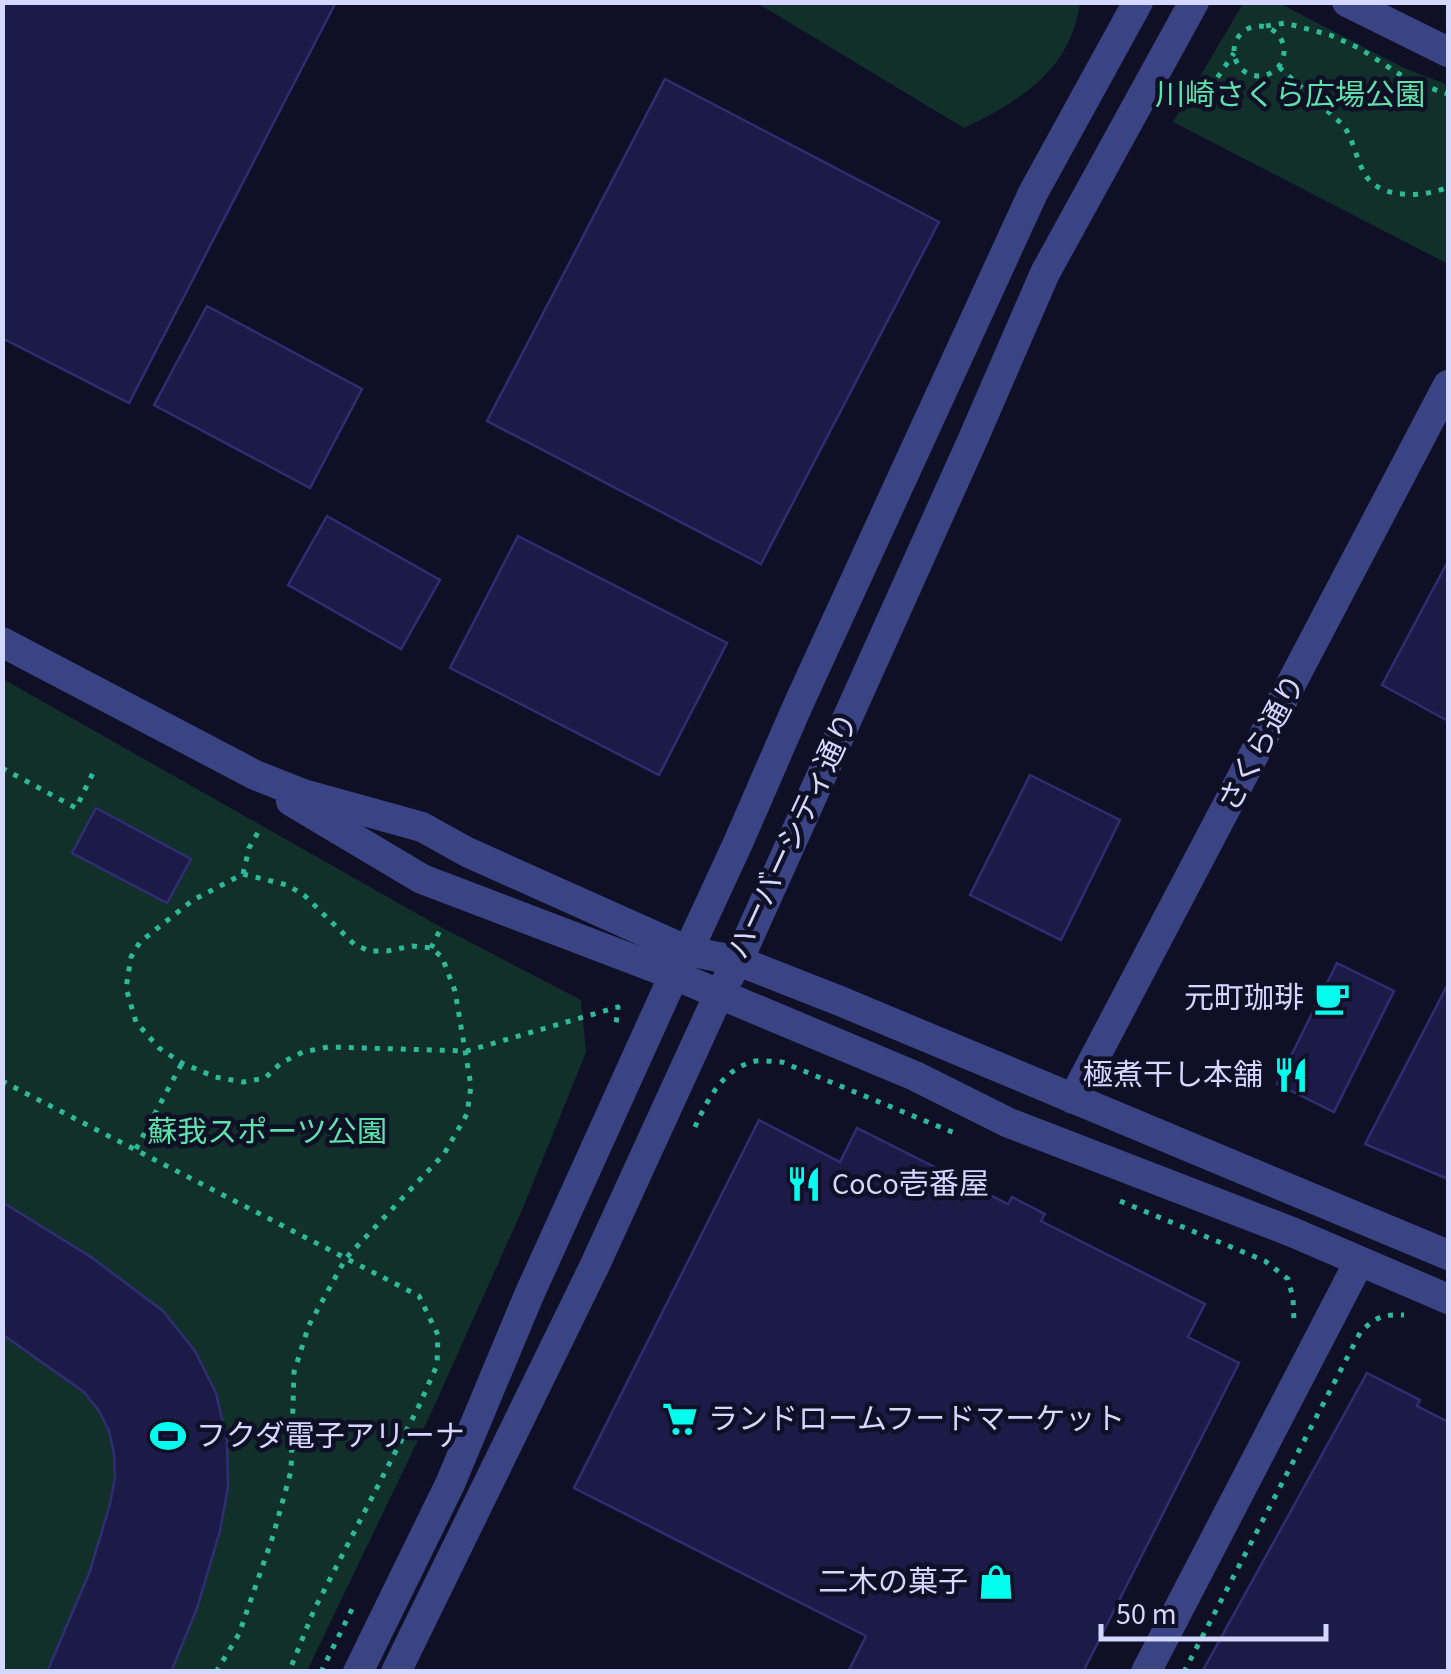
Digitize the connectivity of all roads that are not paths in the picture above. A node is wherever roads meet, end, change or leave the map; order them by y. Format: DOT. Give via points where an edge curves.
graph roads {
  1 [pos="1138,2"];
  2 [pos="1194,2"];
  3 [pos="1348,2"];
  4 [pos="1448,52"];
  5 [pos="1448,385"];
  6 [pos="2,642"];
  7 [pos="255,775"];
  8 [pos="422,827"];
  9 [pos="402,869"];
  10 [pos="738,961"];
  11 [pos="681,963"];
  12 [pos="718,994"];
  13 [pos="1072,1099"];
  14 [pos="1448,1255"];
  15 [pos="1359,1262"];
  16 [pos="1448,1299"];
  17 [pos="358,1672"];
  18 [pos="396,1672"];
  19 [pos="1146,1672"];
  1 -- 11 [label="street, ハーバーシティ通り" via="1032,193"];
  2 -- 10 [label="street, ハーバーシティ通り" via="1045,273"];
  3 -- 4 [label="street"];
  5 -- 13 [label="street, さくら通り"];
  6 -- 7 [label="street"];
  7 -- 8 [label="street"];
  7 -- 9 [label="street"];
  8 -- 9 [label="street" via="407,830 397,843"];
  8 -- 11 [label="street"];
  9 -- 11 [label="street"];
  10 -- 11 [label="street"];
  10 -- 12 [label="street, ハーバーシティ通り"];
  10 -- 13 [label="street"];
  11 -- 12 [label="street"];
  11 -- 17 [label="street, ハーバーシティ通り" via="450,1484"];
  12 -- 15 [label="street" via="916,1076 1009,1123"];
  12 -- 18 [label="street, ハーバーシティ通り" via="594,1267"];
  13 -- 14 [label="street"];
  15 -- 16 [label="street"];
  15 -- 19 [label="street"];
}
